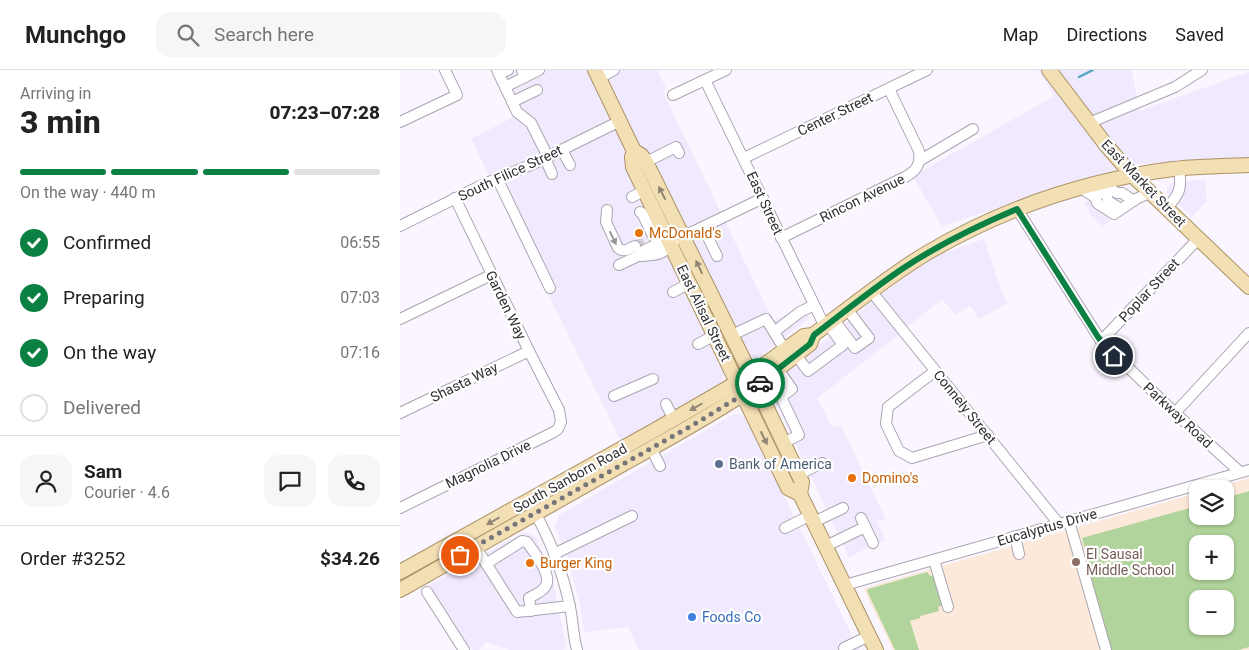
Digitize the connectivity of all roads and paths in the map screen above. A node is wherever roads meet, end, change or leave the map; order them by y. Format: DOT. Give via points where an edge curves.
graph roads {
  1 [pos="445,70"];
  2 [pos="539,70"];
  3 [pos="614,70"];
  4 [pos="726,70"];
  5 [pos="927,70"];
  6 [pos="1049,70"];
  7 [pos="1202,70"];
  8 [pos="501,72"];
  9 [pos="524,73"];
  10 [pos="597,74"];
  11 [pos="706,80"];
  12 [pos="505,87"];
  13 [pos="888,89"];
  14 [pos="537,90"];
  15 [pos="673,95"];
  16 [pos="512,102"];
  17 [pos="620,121"];
  18 [pos="400,122"];
  19 [pos="1089,123"];
  20 [pos="973,129"];
  21 [pos="562,150"];
  22 [pos="634,151"];
  23 [pos="679,153"];
  24 [pos="546,158"];
  25 [pos="744,158"];
  26 [pos="919,161"];
  27 [pos="646,162"];
  28 [pos="570,165"];
  29 [pos="1249,165"];
  30 [pos="1179,169"];
  31 [pos="552,174"];
  32 [pos="1133,176"];
  33 [pos="497,178"];
  34 [pos="645,190"];
  35 [pos="1149,192"];
  36 [pos="1103,193"];
  37 [pos="632,197"];
  38 [pos="455,198"];
  39 [pos="763,198"];
  40 [pos="1127,205"];
  41 [pos="1017,209"];
  42 [pos="1166,209"];
  43 [pos="607,210"];
  44 [pos="640,212"];
  45 [pos="400,226"];
  46 [pos="703,227"];
  47 [pos="653,236"];
  48 [pos="684,237"];
  49 [pos="781,238"];
  50 [pos="1198,239"];
  51 [pos="671,243"];
  52 [pos="636,251"];
  53 [pos="717,256"];
  54 [pos="619,265"];
  55 [pos="491,274"];
  56 [pos="690,283"];
  57 [pos="1249,287"];
  58 [pos="550,288"];
  59 [pos="871,291"];
  60 [pos="673,292"];
  61 [pos="814,305"];
  62 [pos="847,310"];
  63 [pos="400,319"];
  64 [pos="825,327"];
  65 [pos="774,332"];
  66 [pos="1249,333"];
  67 [pos="715,335"];
  68 [pos="732,335"];
  69 [pos="1101,341"];
  70 [pos="698,344"];
  71 [pos="529,351"];
  72 [pos="790,352"];
  73 [pos="778,369"];
  74 [pos="935,370"];
  75 [pos="653,379"];
  76 [pos="754,379"];
  77 [pos="741,388"];
  78 [pos="614,396"];
  79 [pos="666,404"];
  80 [pos="559,410"];
  81 [pos="400,413"];
  82 [pos="1175,413"];
  83 [pos="674,420"];
  84 [pos="988,435"];
  85 [pos="783,443"];
  86 [pos="651,448"];
  87 [pos="822,463"];
  88 [pos="660,466"];
  89 [pos="1244,471"];
  90 [pos="798,475"];
  91 [pos="800,494"];
  92 [pos="528,501"];
  93 [pos="400,508"];
  94 [pos="844,508"];
  95 [pos="536,514"];
  96 [pos="632,516"];
  97 [pos="813,519"];
  98 [pos="1064,522"];
  99 [pos="785,528"];
  100 [pos="1015,536"];
  101 [pos="873,543"];
  102 [pos="475,546"];
  103 [pos="826,546"];
  104 [pos="554,554"];
  105 [pos="1019,554"];
  106 [pos="934,560"];
  107 [pos="486,564"];
  108 [pos="400,572"];
  109 [pos="845,584"];
  110 [pos="400,590"];
  111 [pos="427,592"];
  112 [pos="570,606"];
  113 [pos="948,607"];
  114 [pos="531,611"];
  115 [pos="869,636"];
  116 [pos="844,648"];
  117 [pos="464,650"];
  118 [pos="576,650"];
  119 [pos="876,650"];
  120 [pos="1106,650"];
  1 -- 18 [label="street" via="457,94"];
  2 -- 9 [label="street"];
  3 -- 10 [label="street"];
  4 -- 11 [label="street"];
  5 -- 13 [label="street, Center Street"];
  6 -- 19 [label="main road, East Market Street"];
  7 -- 19 [label="street" via="1175,87"];
  8 -- 12 [label="street"];
  9 -- 12 [label="street"];
  10 -- 17 [label="main road, East Alisal Street"];
  11 -- 15 [label="street"];
  11 -- 25 [label="street, East Street"];
  12 -- 16 [label="street"];
  13 -- 25 [label="street, Center Street"];
  13 -- 26 [label="street" via="919,151"];
  14 -- 16 [label="street"];
  16 -- 24 [label="street" via="517,112 531,123"];
  17 -- 21 [label="street, South Filice Street"];
  17 -- 22 [label="main road, East Alisal Street"];
  19 -- 32 [label="main road, East Market Street"];
  20 -- 26 [label="street, Rincon Avenue"];
  21 -- 24 [label="street, South Filice Street"];
  21 -- 28 [label="street"];
  22 -- 27 [label="main road, East Alisal Street"];
  22 -- 34 [label="main road, East Alisal Street" via="634,166"];
  23 -- 27 [label="street" via="676,147"];
  24 -- 31 [label="street"];
  24 -- 33 [label="street, South Filice Street"];
  25 -- 39 [label="street, East Street"];
  26 -- 49 [label="street, Rincon Avenue" via="912,173"];
  48 -- 27 [label="main road, East Alisal Street, one-way"];
  29 -- 30 [label="main road"];
  30 -- 32 [label="main road"];
  30 -- 42 [label="street" via="1179,191"];
  32 -- 35 [label="main road, East Market Street"];
  32 -- 36 [label="main road"];
  33 -- 38 [label="street, South Filice Street"];
  33 -- 58 [label="street"];
  34 -- 37 [label="street"];
  34 -- 51 [label="main road, East Alisal Street"];
  35 -- 40 [label="street"];
  35 -- 42 [label="main road, East Market Street"];
  36 -- 40 [label="street" via="1122,193"];
  36 -- 40 [label="street" via="1097,203 1114,214"];
  36 -- 41 [label="main road"];
  38 -- 45 [label="street, South Filice Street"];
  38 -- 55 [label="street, Garden Way"];
  39 -- 46 [label="street"];
  39 -- 49 [label="street, East Street"];
  41 -- 59 [label="main road" via="928,253"];
  41 -- 69 [label="street, Parkway Road"];
  42 -- 50 [label="main road, East Market Street"];
  43 -- 52 [label="street, one-way" via="606,222 618,248"];
  44 -- 47 [label="street"];
  46 -- 48 [label="street"];
  46 -- 53 [label="street"];
  48 -- 51 [label="street"];
  68 -- 48 [label="main road, East Alisal Street, one-way"];
  49 -- 61 [label="street, East Street"];
  50 -- 57 [label="main road, East Market Street"];
  50 -- 69 [label="street, Poplar Street"];
  51 -- 52 [label="street" via="663,241"];
  51 -- 56 [label="main road, East Alisal Street"];
  52 -- 54 [label="street"];
  55 -- 63 [label="street"];
  55 -- 71 [label="street, Garden Way"];
  56 -- 60 [label="street"];
  56 -- 67 [label="main road, East Alisal Street"];
  59 -- 62 [label="main road"];
  59 -- 74 [label="street, Connely Street"];
  61 -- 64 [label="street, East Street"];
  61 -- 65 [label="street"];
  62 -- 64 [label="main road"];
  62 -- 64 [label="street" via="869,338 855,348"];
  64 -- 72 [label="main road" via="804,336"];
  64 -- 72 [label="street" via="843,345 808,371"];
  65 -- 68 [label="street" via="766,319"];
  65 -- 72 [label="street"];
  66 -- 82 [label="street"];
  67 -- 70 [label="street"];
  67 -- 77 [label="main road, East Alisal Street"];
  68 -- 76 [label="main road, East Alisal Street"];
  69 -- 82 [label="street, Parkway Road"];
  71 -- 80 [label="street, Garden Way"];
  71 -- 81 [label="street, Shasta Way"];
  72 -- 73 [label="main road"];
  72 -- 76 [label="main road"];
  73 -- 76 [label="main road"];
  73 -- 85 [label="street" via="792,389 781,397 799,434"];
  74 -- 84 [label="street, Connely Street"];
  74 -- 84 [label="street" via="888,407 886,424 899,451 912,458"];
  75 -- 78 [label="street"];
  76 -- 77 [label="main road"];
  76 -- 85 [label="main road, East Alisal Street"];
  77 -- 83 [label="main road, South Sanborn Road, one-way"];
  77 -- 86 [label="main road, South Sanborn Road" via="693,425"];
  77 -- 91 [label="main road, East Alisal Street, one-way" via="788,488"];
  79 -- 83 [label="street"];
  80 -- 93 [label="street, Magnolia Drive" via="561,422 554,432"];
  82 -- 89 [label="street, Parkway Road"];
  83 -- 92 [label="main road, South Sanborn Road"];
  84 -- 98 [label="street, Connely Street"];
  85 -- 90 [label="main road, East Alisal Street"];
  86 -- 88 [label="street"];
  86 -- 95 [label="main road, South Sanborn Road"];
  87 -- 90 [label="street"];
  89 -- 98 [label="street, Eucalyptus Drive"];
  90 -- 91 [label="main road, East Alisal Street" via="802,484"];
  91 -- 97 [label="main road, East Alisal Street"];
  92 -- 95 [label="street"];
  92 -- 108 [label="main road, South Sanborn Road, one-way"];
  94 -- 97 [label="street"];
  95 -- 102 [label="main road, South Sanborn Road"];
  95 -- 104 [label="street"];
  96 -- 104 [label="street"];
  97 -- 99 [label="street"];
  97 -- 103 [label="main road, East Alisal Street"];
  98 -- 100 [label="street, Eucalyptus Drive"];
  98 -- 120 [label="street"];
  100 -- 105 [label="street"];
  100 -- 106 [label="street, Eucalyptus Drive"];
  101 -- 103 [label="street" via="863,522"];
  102 -- 107 [label="street"];
  102 -- 110 [label="main road, South Sanborn Road"];
  103 -- 109 [label="main road, East Alisal Street"];
  104 -- 112 [label="street"];
  106 -- 109 [label="street, Eucalyptus Drive"];
  106 -- 113 [label="street"];
  107 -- 114 [label="street" via="517,612"];
  107 -- 114 [label="street" via="522,541 526,542 548,579 545,588 529,598"];
  109 -- 115 [label="main road, East Alisal Street"];
  111 -- 117 [label="street"];
  112 -- 114 [label="street"];
  112 -- 118 [label="street"];
  115 -- 116 [label="street"];
  115 -- 119 [label="main road, East Alisal Street"];
}
